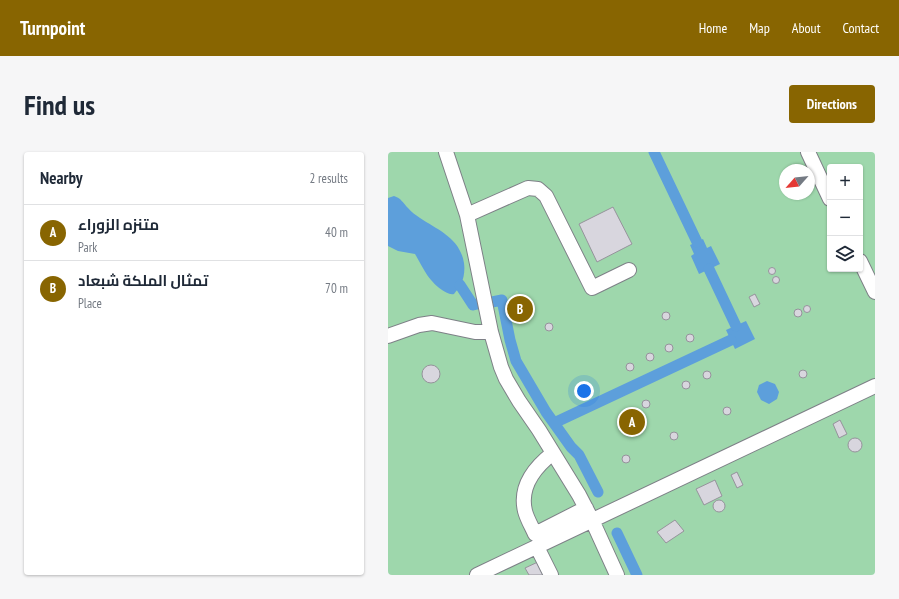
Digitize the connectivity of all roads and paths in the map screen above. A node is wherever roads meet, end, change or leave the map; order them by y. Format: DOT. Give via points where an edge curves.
graph roads {
  1 [pos="446,152"];
  2 [pos="808,152"];
  3 [pos="827,193"];
  4 [pos="468,215"];
  5 [pos="863,267"];
  6 [pos="629,270"];
  7 [pos="875,292"];
  8 [pos="491,332"];
  9 [pos="388,336"];
  10 [pos="875,386"];
  11 [pos="553,453"];
  12 [pos="589,514"];
  13 [pos="537,547"];
  14 [pos="477,575"];
  15 [pos="552,575"];
  16 [pos="617,575"];
  1 -- 4 [label="street"];
  2 -- 3 [label="street"];
  4 -- 6 [label="street" via="528,188 538,189 546,196 592,288"];
  4 -- 8 [label="street"];
  5 -- 7 [label="street"];
  8 -- 9 [label="street" via="475,332 432,323 418,325"];
  8 -- 11 [label="street" via="506,379"];
  10 -- 12 [label="street"];
  11 -- 12 [label="street"];
  11 -- 12 [label="street" via="535,469 527,484 525,511 535,534"];
  12 -- 13 [label="street"];
  12 -- 16 [label="street"];
  13 -- 14 [label="street"];
  13 -- 15 [label="street"];
}
